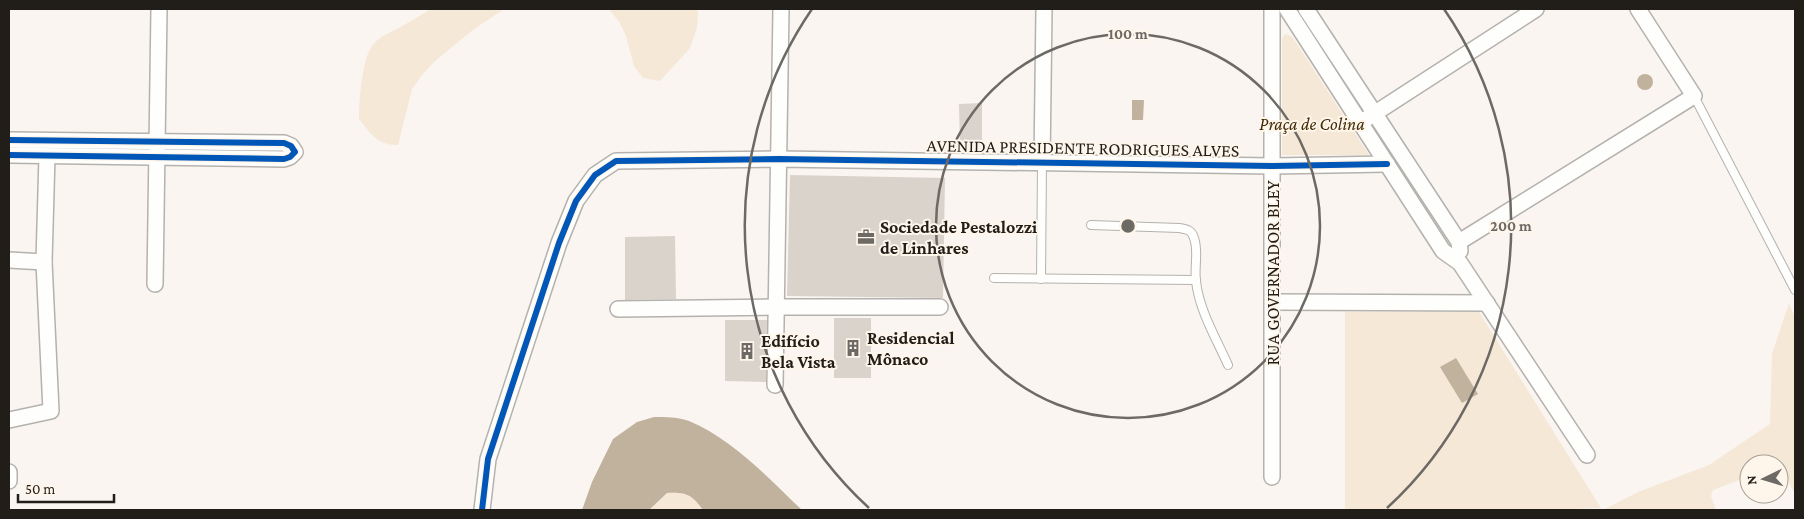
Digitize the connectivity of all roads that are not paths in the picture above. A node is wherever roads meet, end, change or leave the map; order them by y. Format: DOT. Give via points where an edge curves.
graph roads {
  1 [pos="159,9"];
  2 [pos="781,9"];
  3 [pos="1044,9"];
  4 [pos="1272,9"];
  5 [pos="1288,9"];
  6 [pos="1306,9"];
  7 [pos="1536,9"];
  8 [pos="1638,9"];
  9 [pos="1694,96"];
  10 [pos="1375,113"];
  11 [pos="1361,123"];
  12 [pos="9,140"];
  13 [pos="157,142"];
  14 [pos="9,155"];
  15 [pos="47,156"];
  16 [pos="157,157"];
  17 [pos="779,159"];
  18 [pos="1042,163"];
  19 [pos="1387,164"];
  20 [pos="1273,166"];
  21 [pos="1091,225"];
  22 [pos="1459,242"];
  23 [pos="9,260"];
  24 [pos="44,262"];
  25 [pos="1460,263"];
  26 [pos="994,278"];
  27 [pos="1041,279"];
  28 [pos="1196,280"];
  29 [pos="155,284"];
  30 [pos="1795,290"];
  31 [pos="1273,302"];
  32 [pos="1487,303"];
  33 [pos="776,307"];
  34 [pos="940,307"];
  35 [pos="618,309"];
  36 [pos="1228,365"];
  37 [pos="775,385"];
  38 [pos="9,420"];
  39 [pos="1587,455"];
  40 [pos="9,472"];
  41 [pos="1272,477"];
  42 [pos="9,480"];
  43 [pos="482,510"];
  1 -- 13 [label="street"];
  2 -- 17 [label="street"];
  3 -- 18 [label="street"];
  4 -- 20 [label="street, RUA GOVERNADOR BLEY"];
  5 -- 11 [label="street"];
  6 -- 10 [label="street"];
  7 -- 10 [label="street"];
  8 -- 9 [label="street"];
  9 -- 22 [label="street"];
  9 -- 30 [label="lane"];
  10 -- 11 [label="street"];
  10 -- 22 [label="street"];
  11 -- 19 [label="street"];
  12 -- 13 [label="street"];
  13 -- 16 [label="street"];
  13 -- 16 [label="street" via="284,143 295,152 284,159"];
  14 -- 15 [label="street"];
  15 -- 16 [label="street"];
  15 -- 24 [label="street"];
  16 -- 29 [label="street"];
  17 -- 18 [label="street, AVENIDA PRESIDENTE RODRIGUES ALVES"];
  17 -- 33 [label="street"];
  17 -- 43 [label="street, AVENIDA PRESIDENTE RODRIGUES ALVES" via="616,161 595,175 576,201 558,243 488,459"];
  18 -- 20 [label="street, AVENIDA PRESIDENTE RODRIGUES ALVES"];
  18 -- 27 [label="lane"];
  19 -- 20 [label="street, AVENIDA PRESIDENTE RODRIGUES ALVES"];
  19 -- 25 [label="street" via="1444,251"];
  20 -- 31 [label="street, RUA GOVERNADOR BLEY"];
  21 -- 28 [label="lane" via="1189,230 1196,243"];
  22 -- 25 [label="street"];
  23 -- 24 [label="street"];
  24 -- 38 [label="street" via="51,411"];
  25 -- 32 [label="street"];
  26 -- 27 [label="lane"];
  27 -- 28 [label="lane"];
  28 -- 36 [label="lane" via="1204,311"];
  31 -- 32 [label="street"];
  31 -- 41 [label="street, RUA GOVERNADOR BLEY"];
  32 -- 39 [label="street"];
  33 -- 34 [label="street"];
  33 -- 35 [label="street"];
  33 -- 37 [label="street"];
  40 -- 42 [label="street"];
}
